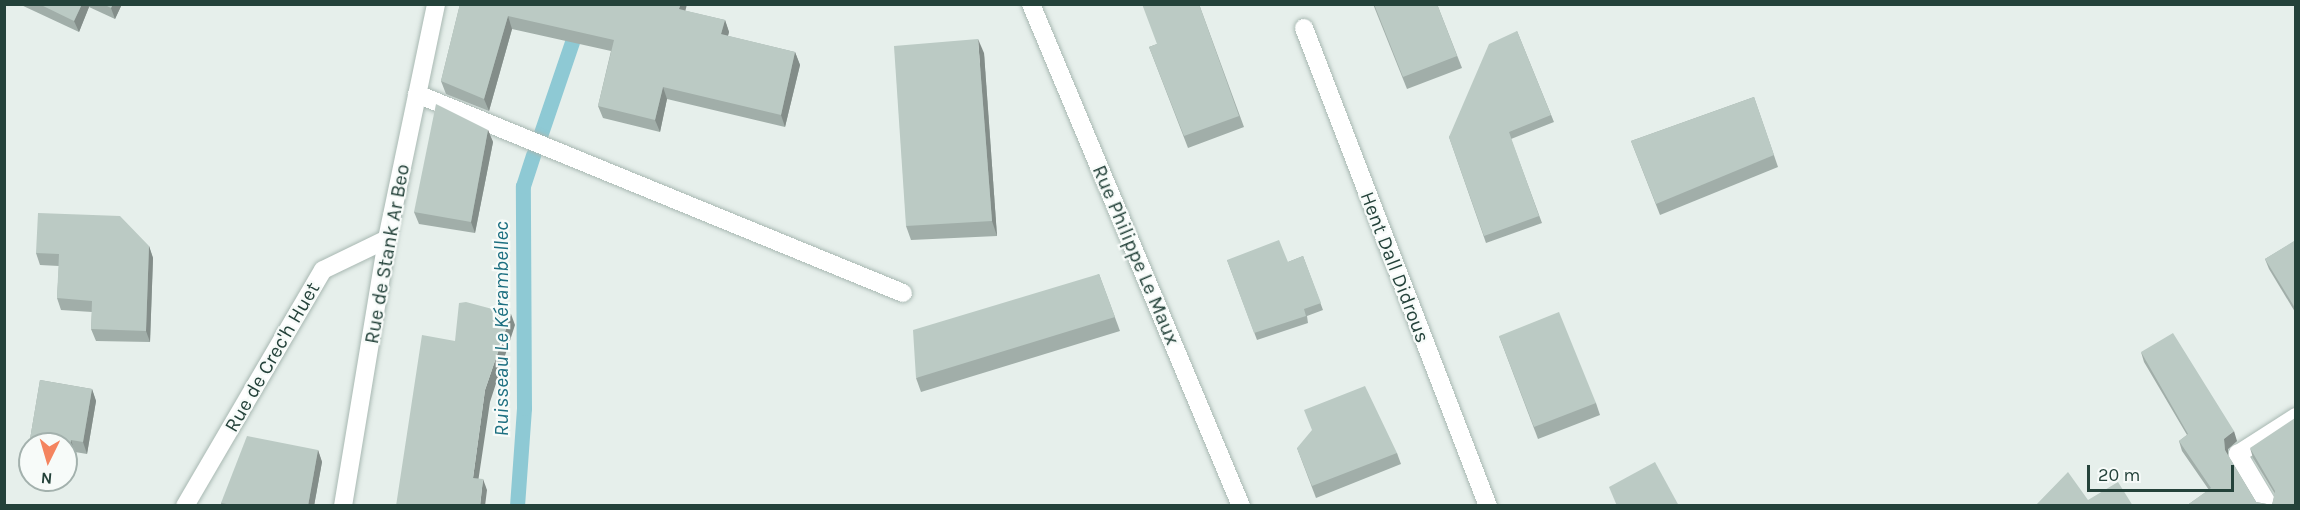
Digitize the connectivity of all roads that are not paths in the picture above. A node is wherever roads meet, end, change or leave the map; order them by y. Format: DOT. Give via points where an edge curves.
graph roads {
  1 [pos="436,4"];
  2 [pos="1031,4"];
  3 [pos="1304,28"];
  4 [pos="417,94"];
  5 [pos="387,239"];
  6 [pos="903,293"];
  7 [pos="2295,417"];
  8 [pos="185,506"];
  9 [pos="343,506"];
  10 [pos="1241,506"];
  11 [pos="1488,506"];
  12 [pos="2269,506"];
  1 -- 4 [label="street, Rue de Stank Ar Beo"];
  2 -- 10 [label="street, Rue Philippe Le Maux"];
  3 -- 11 [label="street, Hent Dall Didrous"];
  4 -- 5 [label="street, Rue de Stank Ar Beo"];
  4 -- 6 [label="street"];
  5 -- 8 [label="street, Rue de Crec'h Huet" via="323,270"];
  5 -- 9 [label="street, Rue de Stank Ar Beo"];
  7 -- 12 [label="street" via="2238,454"];
}
